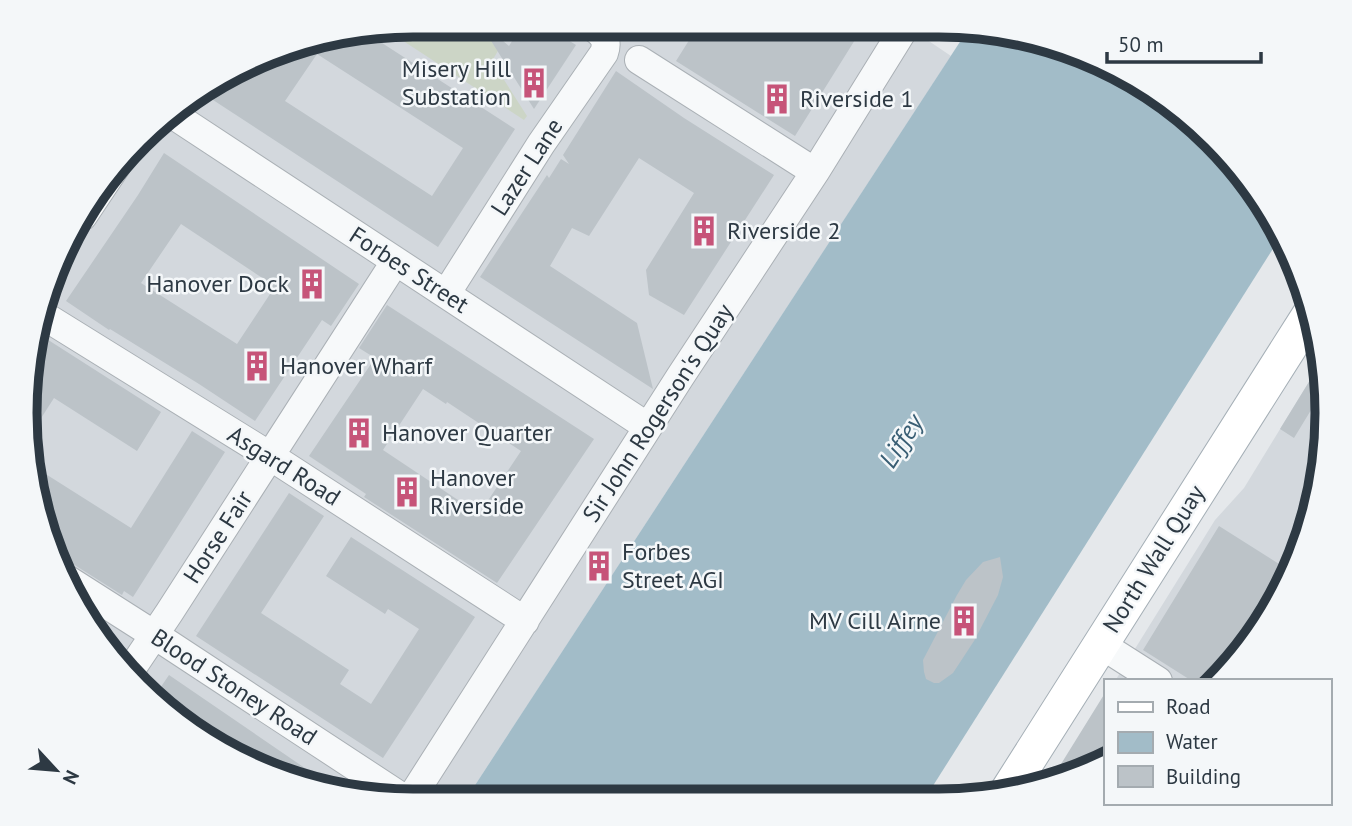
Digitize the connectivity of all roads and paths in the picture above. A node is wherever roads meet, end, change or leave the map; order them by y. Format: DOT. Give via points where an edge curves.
graph roads {
  1 [pos="600,37"];
  2 [pos="899,37"];
  3 [pos="639,60"];
  4 [pos="179,119"];
  5 [pos="815,172"];
  6 [pos="395,262"];
  7 [pos="446,294"];
  8 [pos="49,319"];
  9 [pos="1303,322"];
  10 [pos="648,427"];
  11 [pos="270,456"];
  12 [pos="80,588"];
  13 [pos="524,621"];
  14 [pos="154,634"];
  15 [pos="1100,644"];
  16 [pos="134,665"];
  17 [pos="1155,679"];
  18 [pos="1014,782"];
  19 [pos="388,788"];
  20 [pos="417,789"];
  1 -- 7 [label="street, Lazer Lane" via="604,53"];
  2 -- 5 [label="street, Sir John Rogerson's Quay"];
  3 -- 5 [label="street"];
  4 -- 6 [label="street, Forbes Street"];
  5 -- 10 [label="street, Sir John Rogerson's Quay"];
  6 -- 7 [label="street, Forbes Street"];
  6 -- 11 [label="street, Horse Fair"];
  7 -- 10 [label="street, Forbes Street"];
  8 -- 11 [label="street, Asgard Road"];
  9 -- 15 [label="main road, North Wall Quay"];
  10 -- 13 [label="street, Sir John Rogerson's Quay"];
  11 -- 13 [label="street, Asgard Road"];
  11 -- 14 [label="street, Horse Fair"];
  12 -- 14 [label="street, Blood Stoney Road"];
  13 -- 20 [label="street, Sir John Rogerson's Quay"];
  14 -- 16 [label="street, Horse Fair"];
  14 -- 19 [label="street, Blood Stoney Road"];
  15 -- 17 [label="street"];
  15 -- 18 [label="main road, North Wall Quay"];
}
